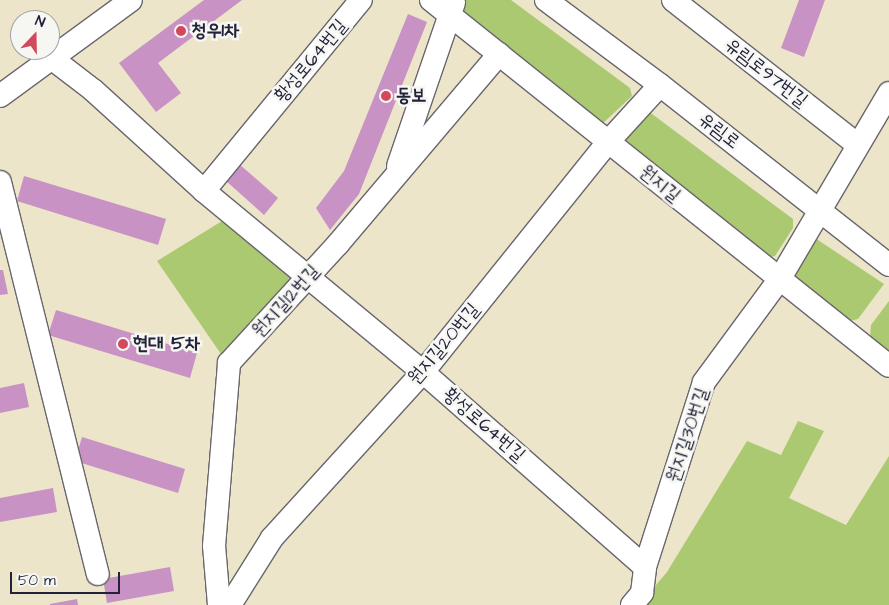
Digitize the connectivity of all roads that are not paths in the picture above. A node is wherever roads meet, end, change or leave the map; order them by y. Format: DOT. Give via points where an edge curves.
graph roads {
  1 [pos="131,0"];
  2 [pos="361,0"];
  3 [pos="432,0"];
  4 [pos="546,0"];
  5 [pos="673,0"];
  6 [pos="452,7"];
  7 [pos="60,50"];
  8 [pos="499,54"];
  9 [pos="46,60"];
  10 [pos="54,60"];
  11 [pos="660,85"];
  12 [pos="889,93"];
  13 [pos="0,96"];
  14 [pos="608,142"];
  15 [pos="858,145"];
  16 [pos="394,179"];
  17 [pos="0,182"];
  18 [pos="204,191"];
  19 [pos="820,210"];
  20 [pos="889,266"];
  21 [pos="307,278"];
  22 [pos="779,280"];
  23 [pos="889,366"];
  24 [pos="422,372"];
  25 [pos="645,567"];
  26 [pos="98,574"];
  27 [pos="219,605"];
  28 [pos="230,605"];
  29 [pos="632,605"];
  1 -- 7 [label="street"];
  2 -- 18 [label="street, 황성로64번길"];
  3 -- 6 [label="street, 원지길"];
  4 -- 11 [label="street, 유림로"];
  5 -- 15 [label="street, 유림로97번길"];
  6 -- 8 [label="street, 원지길"];
  6 -- 16 [label="street"];
  8 -- 14 [label="street, 원지길"];
  8 -- 16 [label="street, 원지길12번길"];
  9 -- 13 [label="street"];
  10 -- 18 [label="street, 황성로64번길" via="93,90"];
  11 -- 14 [label="street, 원지길20번길"];
  11 -- 19 [label="street, 유림로"];
  12 -- 15 [label="street"];
  14 -- 22 [label="street, 원지길"];
  14 -- 24 [label="street, 원지길20번길"];
  15 -- 19 [label="street"];
  16 -- 21 [label="street, 원지길12번길"];
  17 -- 26 [label="street"];
  18 -- 21 [label="street, 황성로64번길"];
  19 -- 20 [label="street, 유림로"];
  19 -- 22 [label="street, 원지길30번길"];
  21 -- 24 [label="street, 황성로64번길"];
  21 -- 27 [label="street, 원지길12번길" via="229,363 214,546"];
  22 -- 23 [label="street, 원지길"];
  22 -- 25 [label="street, 원지길30번길" via="704,382"];
  24 -- 25 [label="street, 황성로64번길"];
  24 -- 28 [label="street, 원지길20번길" via="272,538"];
  25 -- 29 [label="street, 원지길30번길" via="642,593"];
}
